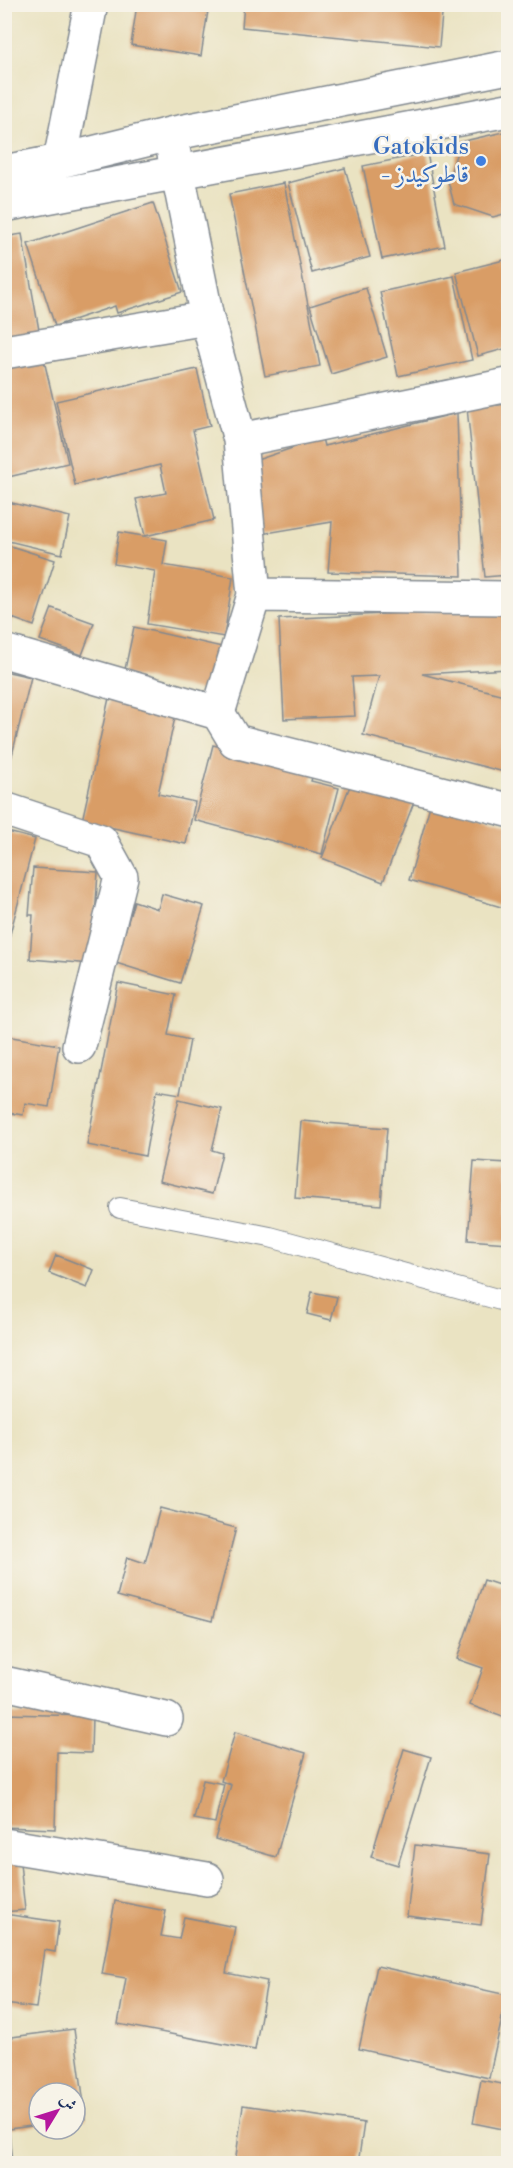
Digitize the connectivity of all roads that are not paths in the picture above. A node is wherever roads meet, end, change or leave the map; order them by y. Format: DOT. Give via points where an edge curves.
graph roads {
  1 [pos="91,4"];
  2 [pos="508,67"];
  3 [pos="508,110"];
  4 [pos="171,134"];
  5 [pos="60,161"];
  6 [pos="178,171"];
  7 [pos="4,172"];
  8 [pos="4,205"];
  9 [pos="207,318"];
  10 [pos="4,352"];
  11 [pos="508,385"];
  12 [pos="240,440"];
  13 [pos="254,596"];
  14 [pos="508,598"];
  15 [pos="4,651"];
  16 [pos="218,713"];
  17 [pos="4,809"];
  18 [pos="508,810"];
  19 [pos="79,1046"];
  20 [pos="120,1208"];
  21 [pos="508,1302"];
  22 [pos="4,1683"];
  23 [pos="166,1719"];
  24 [pos="4,1845"];
  25 [pos="207,1879"];
  1 -- 5 [label="street"];
  2 -- 4 [label="street"];
  3 -- 6 [label="street"];
  4 -- 5 [label="street"];
  4 -- 6 [label="street"];
  5 -- 7 [label="street"];
  6 -- 8 [label="street"];
  6 -- 9 [label="street"];
  9 -- 10 [label="street"];
  9 -- 12 [label="street"];
  11 -- 12 [label="street"];
  12 -- 13 [label="street"];
  13 -- 14 [label="street"];
  13 -- 16 [label="street"];
  15 -- 16 [label="street"];
  16 -- 18 [label="street" via="235,741"];
  17 -- 19 [label="street" via="101,841 121,877"];
  20 -- 21 [label="lane" via="270,1237"];
  22 -- 23 [label="street"];
  24 -- 25 [label="street"];
}
